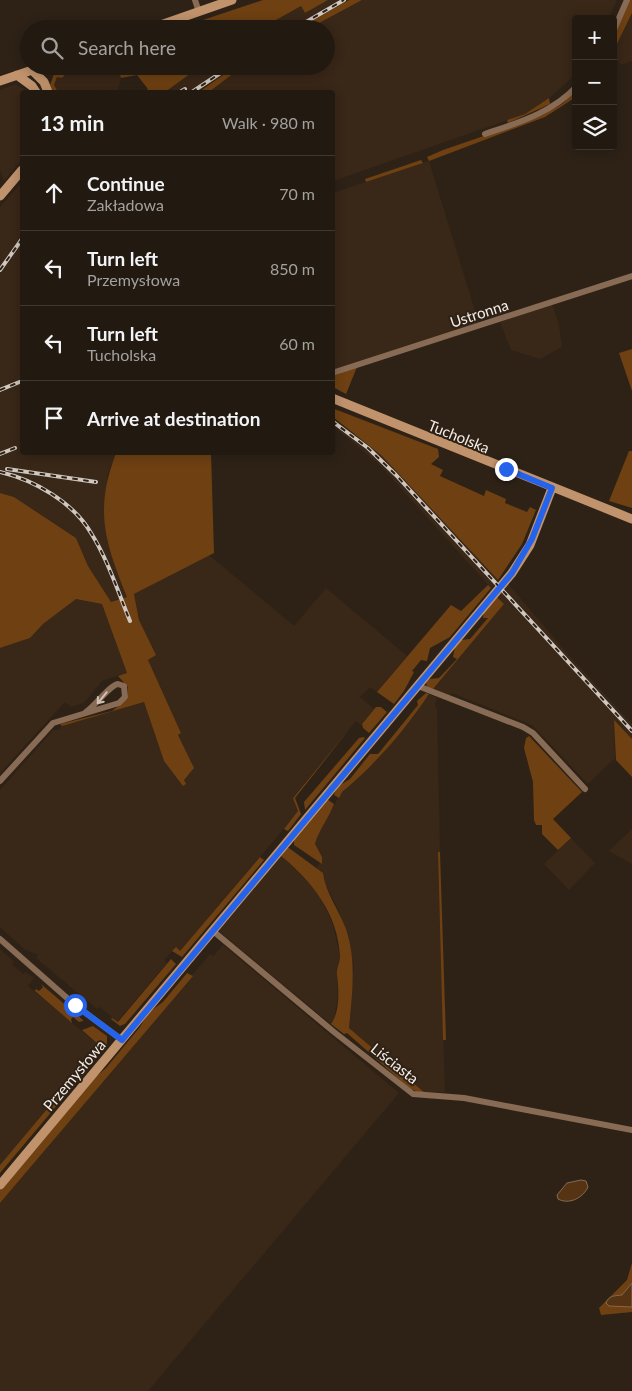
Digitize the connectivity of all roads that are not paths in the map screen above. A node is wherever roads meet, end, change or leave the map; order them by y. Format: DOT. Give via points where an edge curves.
graph roads {
  1 [pos="195,0"];
  2 [pos="232,0"];
  3 [pos="628,0"];
  4 [pos="199,12"];
  5 [pos="175,20"];
  6 [pos="617,23"];
  7 [pos="20,74"];
  8 [pos="17,75"];
  9 [pos="33,75"];
  10 [pos="37,75"];
  11 [pos="46,75"];
  12 [pos="0,81"];
  13 [pos="44,82"];
  14 [pos="34,89"];
  15 [pos="47,90"];
  16 [pos="572,90"];
  17 [pos="485,134"];
  18 [pos="20,172"];
  19 [pos="0,196"];
  20 [pos="632,276"];
  21 [pos="335,372"];
  22 [pos="335,399"];
  23 [pos="552,488"];
  24 [pos="632,519"];
  25 [pos="418,686"];
  26 [pos="86,712"];
  27 [pos="0,781"];
  28 [pos="585,789"];
  29 [pos="213,931"];
  30 [pos="0,939"];
  31 [pos="122,1040"];
  32 [pos="632,1130"];
  33 [pos="0,1185"];
  1 -- 4 [label="street"];
  2 -- 4 [label="street"];
  3 -- 6 [label="street"];
  4 -- 5 [label="street"];
  7 -- 8 [label="street"];
  8 -- 12 [label="street"];
  8 -- 14 [label="street"];
  9 -- 14 [label="street"];
  10 -- 13 [label="street"];
  11 -- 13 [label="street"];
  13 -- 15 [label="street"];
  16 -- 17 [label="street" via="537,115"];
  18 -- 19 [label="street"];
  20 -- 21 [label="street, Ustronna"];
  22 -- 23 [label="street, Tucholska"];
  23 -- 24 [label="street, Tucholska"];
  23 -- 25 [label="street, Przemysłowa" via="521,560"];
  25 -- 28 [label="street" via="523,727"];
  25 -- 29 [label="street, Przemysłowa"];
  26 -- 26 [label="street, one-way" via="122,701 126,696 124,688 119,684 112,685 97,705"];
  26 -- 27 [label="street" via="51,724"];
  29 -- 31 [label="street, Przemysłowa"];
  29 -- 32 [label="street, Liściasta" via="413,1094 464,1098"];
  30 -- 31 [label="street" via="75,1005"];
  31 -- 33 [label="street, Przemysłowa"];
}
